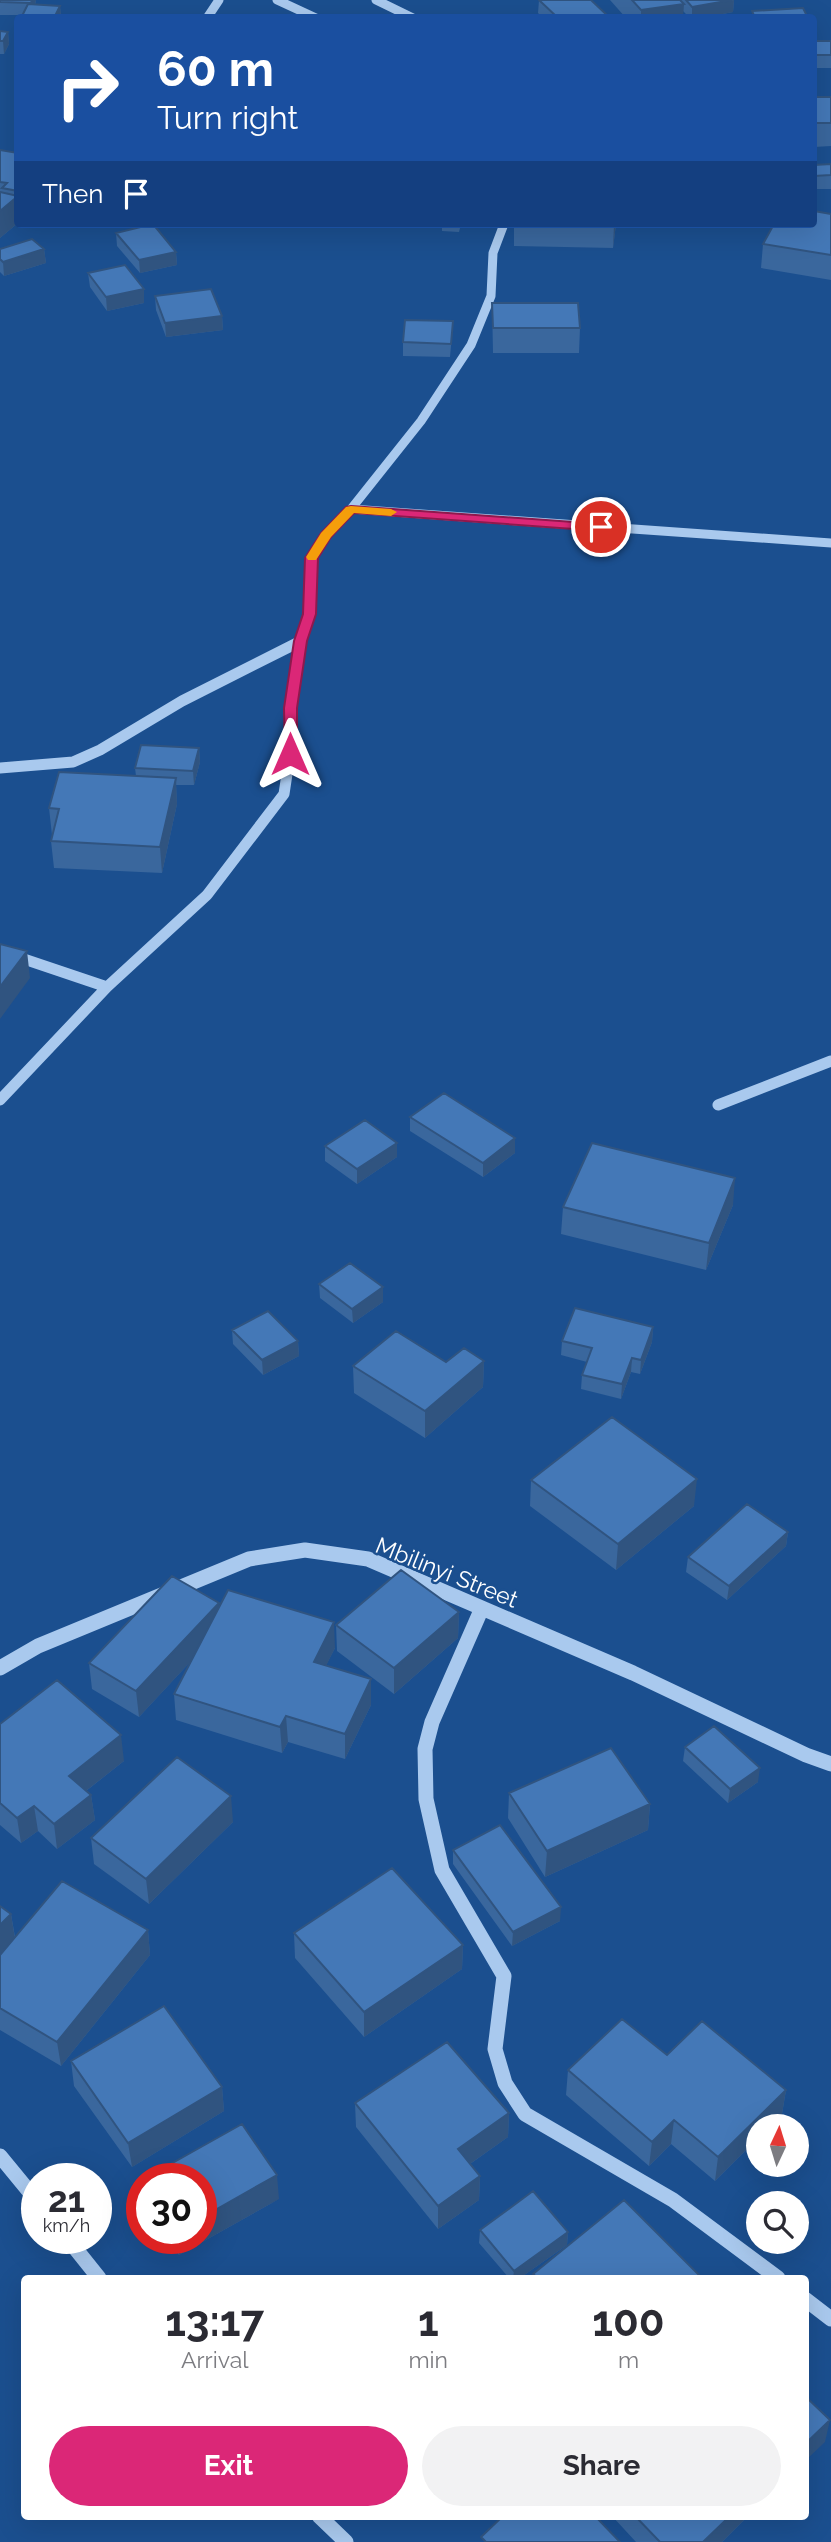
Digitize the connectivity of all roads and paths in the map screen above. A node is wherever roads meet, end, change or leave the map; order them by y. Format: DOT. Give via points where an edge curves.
graph roads {
  1 [pos="277,0"];
  2 [pos="376,0"];
  3 [pos="307,14"];
  4 [pos="404,14"];
  5 [pos="502,228"];
  6 [pos="351,509"];
  7 [pos="831,543"];
  8 [pos="300,641"];
  9 [pos="0,768"];
  10 [pos="0,951"];
  11 [pos="107,987"];
  12 [pos="831,1061"];
  13 [pos="0,1100"];
  14 [pos="718,1105"];
  15 [pos="482,1608"];
  16 [pos="0,1668"];
  17 [pos="831,1764"];
  18 [pos="0,2156"];
  19 [pos="21,2182"];
  20 [pos="80,2254"];
  21 [pos="97,2275"];
  22 [pos="774,2275"];
  23 [pos="809,2302"];
  24 [pos="831,2319"];
  25 [pos="323,2520"];
  26 [pos="346,2542"];
  1 -- 3 [label="street"];
  2 -- 4 [label="street"];
  5 -- 6 [label="street" via="493,253 491,296 471,345 421,421"];
  6 -- 7 [label="street"];
  6 -- 8 [label="street" via="311,558 310,614"];
  8 -- 9 [label="street" via="73,762"];
  8 -- 11 [label="street" via="284,794 207,895"];
  10 -- 11 [label="street"];
  11 -- 13 [label="street"];
  12 -- 14 [label="street"];
  15 -- 16 [label="street, Mbilinyi Street" via="368,1559 305,1550 249,1559 38,1646"];
  15 -- 17 [label="street, Mbilinyi Street"];
  15 -- 22 [label="street" via="432,1722 425,1749 426,1799 442,1870 504,1976 495,2049 505,2083 525,2114 673,2200"];
  18 -- 19 [label="street"];
  20 -- 21 [label="street"];
  23 -- 24 [label="street"];
  25 -- 26 [label="street"];
}
